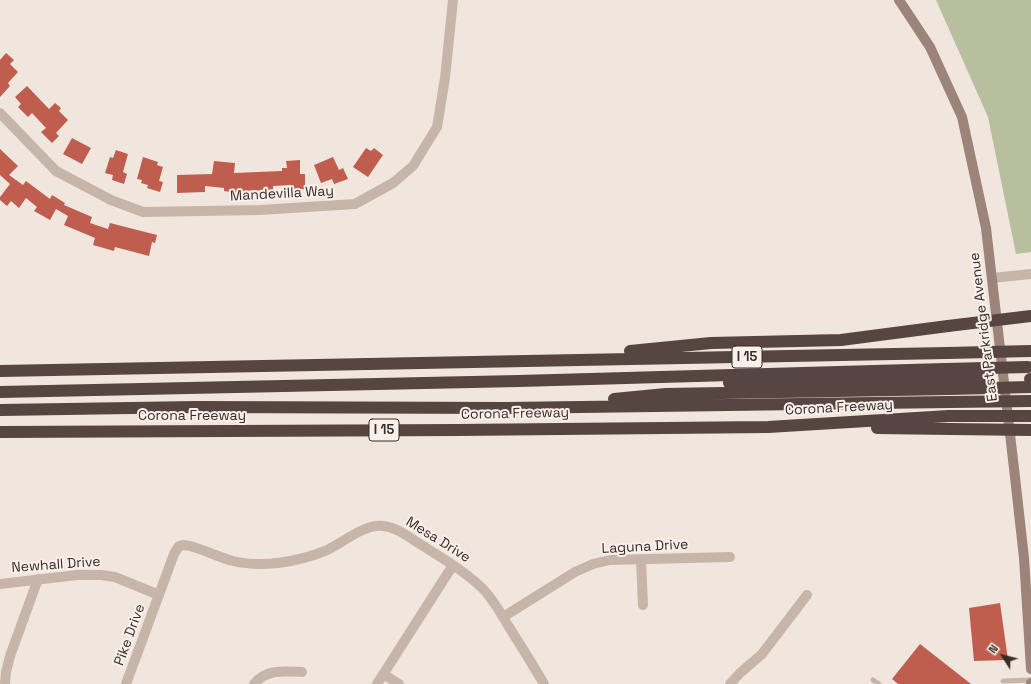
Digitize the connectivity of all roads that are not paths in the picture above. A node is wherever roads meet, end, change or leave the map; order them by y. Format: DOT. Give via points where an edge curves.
graph roads {
  1 [pos="453,0"];
  2 [pos="899,0"];
  3 [pos="0,113"];
  4 [pos="1031,274"];
  5 [pos="992,278"];
  6 [pos="1031,316"];
  7 [pos="1031,351"];
  8 [pos="547,360"];
  9 [pos="0,371"];
  10 [pos="1030,376"];
  11 [pos="519,381"];
  12 [pos="950,385"];
  13 [pos="0,392"];
  14 [pos="1031,401"];
  15 [pos="513,407"];
  16 [pos="0,410"];
  17 [pos="1031,416"];
  18 [pos="768,426"];
  19 [pos="1031,430"];
  20 [pos="0,432"];
  21 [pos="730,557"];
  22 [pos="1027,557"];
  23 [pos="642,560"];
  24 [pos="453,565"];
  25 [pos="38,579"];
  26 [pos="0,584"];
  27 [pos="159,595"];
  28 [pos="806,595"];
  29 [pos="643,604"];
  30 [pos="503,617"];
  31 [pos="1031,669"];
  32 [pos="302,672"];
  33 [pos="383,674"];
  34 [pos="873,680"];
  35 [pos="1003,681"];
  36 [pos="1031,682"];
  37 [pos="5,684"];
  38 [pos="126,684"];
  39 [pos="254,684"];
  40 [pos="377,684"];
  41 [pos="399,684"];
  42 [pos="544,684"];
  43 [pos="730,684"];
  44 [pos="879,684"];
  1 -- 3 [label="street, Mandevilla Way" via="437,127 413,166 393,183 355,204 260,210 143,212 111,200 56,171"];
  2 -- 5 [label="main road, East Parkridge Avenue" via="930,47 962,117 986,228"];
  4 -- 5 [label="street"];
  5 -- 22 [label="main road, East Parkridge Avenue"];
  6 -- 8 [label="highway, bridge" via="841,340 711,343"];
  7 -- 8 [label="highway, I 15, bridge"];
  8 -- 9 [label="highway, I 15"];
  10 -- 11 [label="highway, bridge" via="945,369"];
  10 -- 12 [label="highway, bridge"];
  11 -- 12 [label="highway"];
  11 -- 13 [label="highway"];
  12 -- 15 [label="highway" via="666,394"];
  14 -- 15 [label="highway, bridge"];
  15 -- 16 [label="highway"];
  17 -- 18 [label="highway, Corona Freeway / I 15, bridge" via="949,416"];
  18 -- 19 [label="highway, bridge"];
  18 -- 20 [label="highway, Corona Freeway / I 15"];
  21 -- 23 [label="street, Laguna Drive"];
  22 -- 31 [label="main road, East Parkridge Avenue"];
  23 -- 29 [label="street"];
  23 -- 30 [label="street, Laguna Drive" via="610,560 588,566"];
  24 -- 27 [label="street, Mesa Drive" via="398,530 383,526 366,529 308,557 277,562 240,562 183,545 176,549"];
  24 -- 30 [label="street, Mesa Drive" via="483,589"];
  24 -- 33 [label="street"];
  25 -- 26 [label="street, Newhall Drive"];
  25 -- 27 [label="street, Newhall Drive" via="106,575"];
  25 -- 37 [label="street" via="10,656"];
  27 -- 38 [label="street, Pike Drive"];
  28 -- 43 [label="street" via="762,654"];
  30 -- 42 [label="street, Mesa Drive"];
  32 -- 39 [label="street" via="272,672"];
  33 -- 40 [label="street"];
  33 -- 41 [label="street"];
  34 -- 44 [label="lane"];
  35 -- 36 [label="lane"];
}
